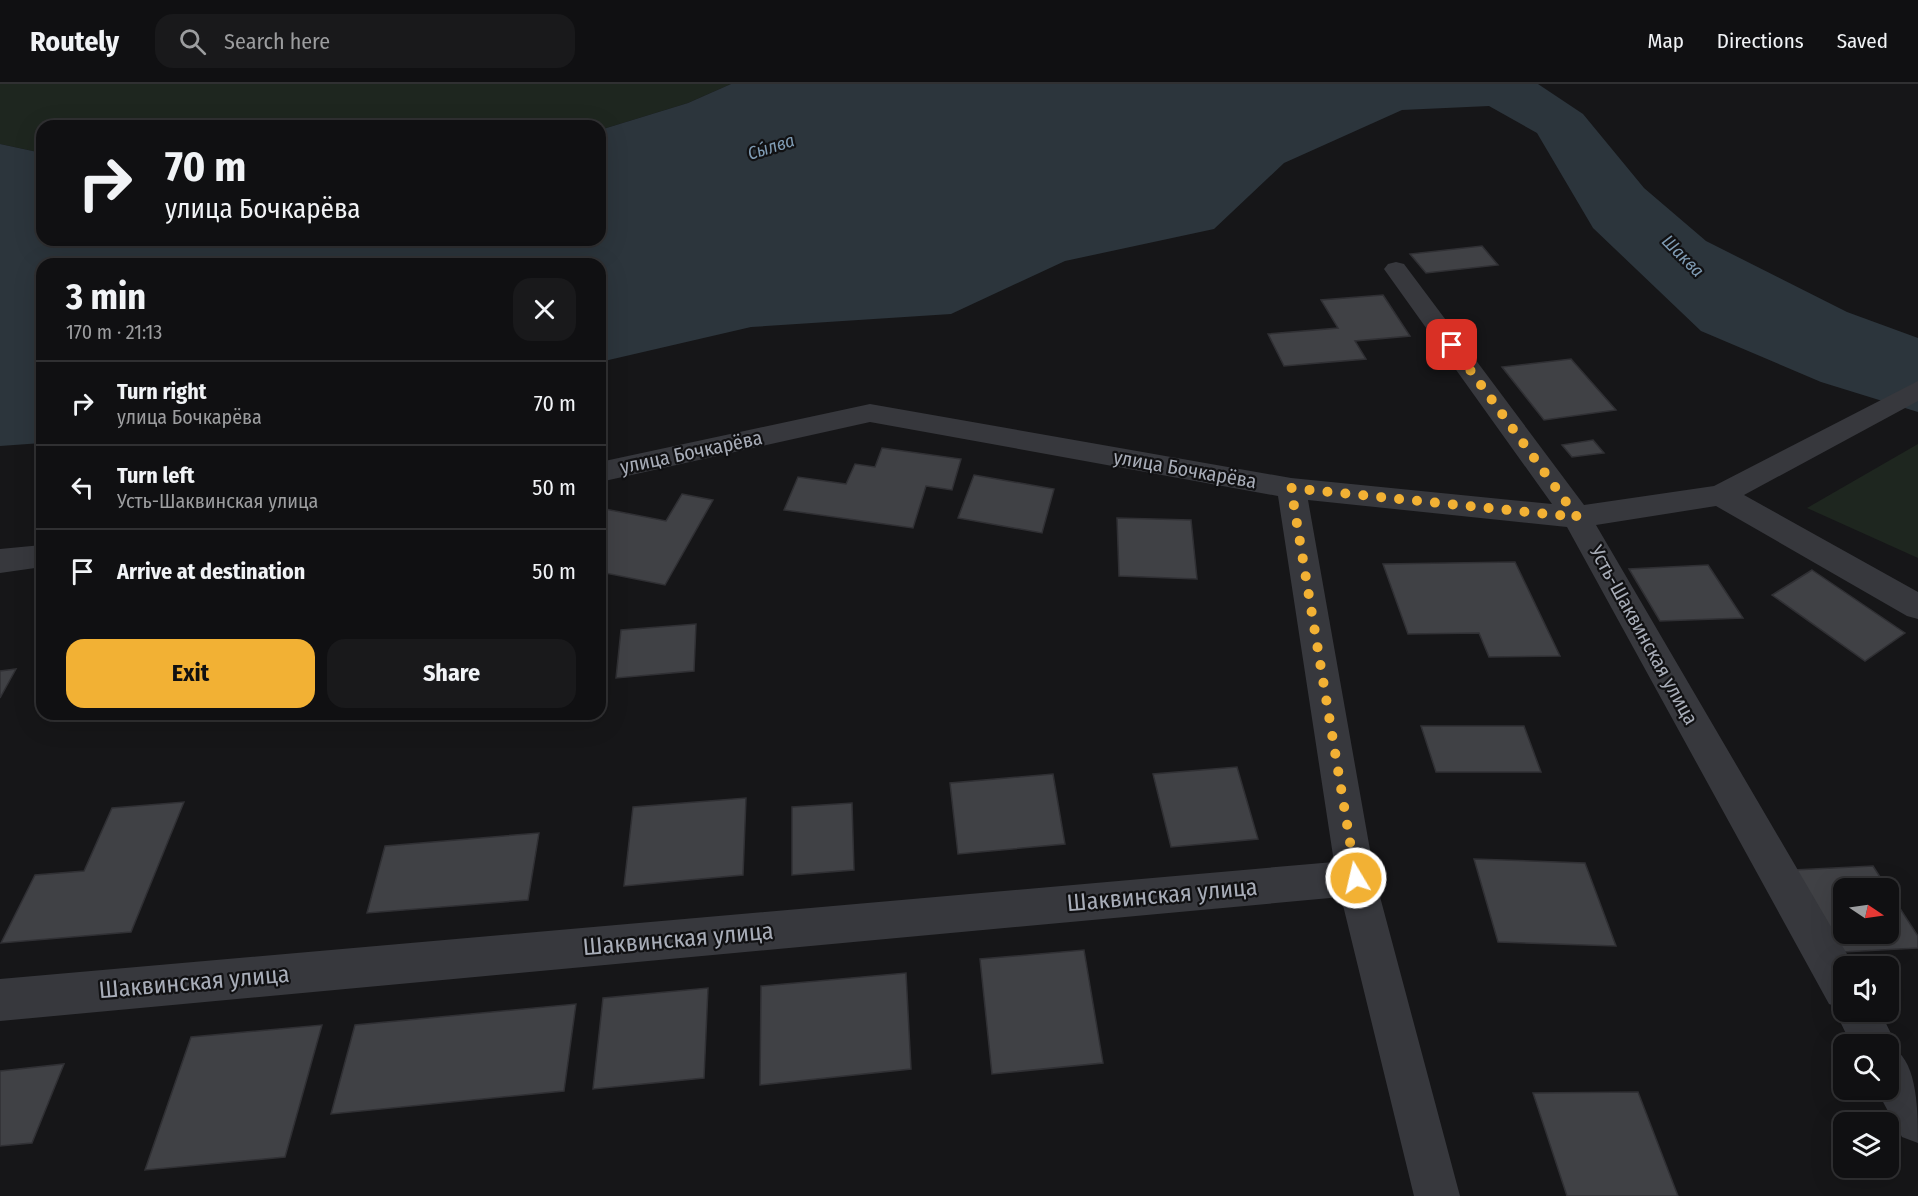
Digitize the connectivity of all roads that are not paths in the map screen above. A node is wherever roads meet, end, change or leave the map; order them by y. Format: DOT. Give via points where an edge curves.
graph roads {
  1 [pos="1396,269"];
  2 [pos="1918,390"];
  3 [pos="606,471"];
  4 [pos="1291,488"];
  5 [pos="1720,495"];
  6 [pos="1577,517"];
  7 [pos="36,557"];
  8 [pos="0,561"];
  9 [pos="1918,607"];
  10 [pos="1356,878"];
  11 [pos="1833,970"];
  12 [pos="0,1000"];
  13 [pos="1899,1087"];
  14 [pos="1918,1120"];
  15 [pos="1437,1196"];
  1 -- 6 [label="street, Усть-Шаквинская улица"];
  2 -- 5 [label="street, улица Бочкарёва"];
  3 -- 4 [label="street, улица Бочкарёва" via="870,413"];
  4 -- 6 [label="street, улица Бочкарёва"];
  4 -- 10 [label="street"];
  5 -- 6 [label="street, улица Бочкарёва"];
  5 -- 9 [label="street"];
  6 -- 11 [label="street, Усть-Шаквинская улица"];
  7 -- 8 [label="street"];
  10 -- 12 [label="street, Шаквинская улица"];
  10 -- 15 [label="street"];
  13 -- 14 [label="street"];
}
